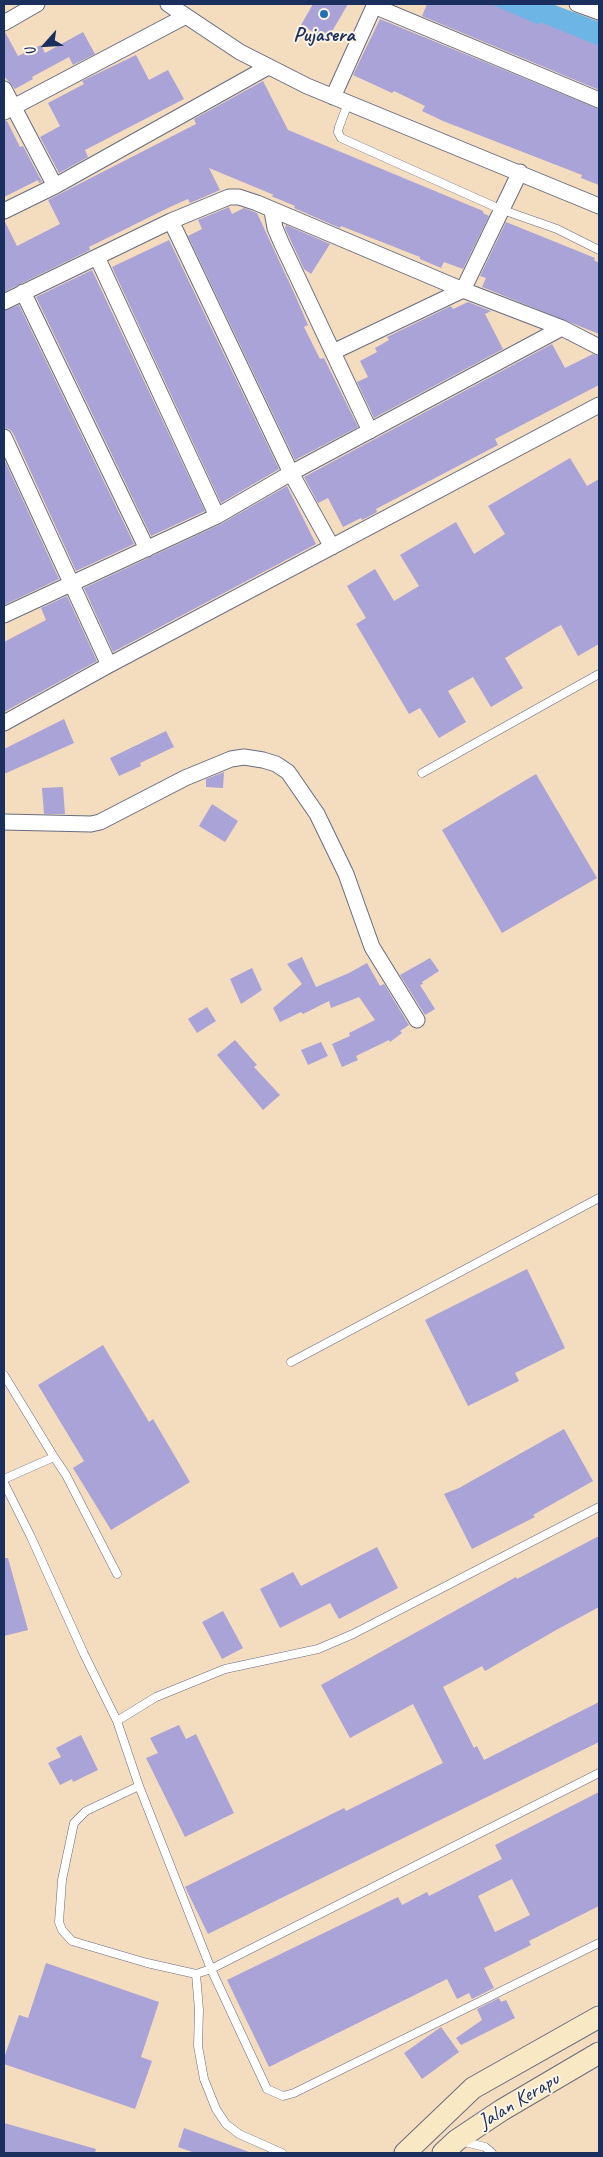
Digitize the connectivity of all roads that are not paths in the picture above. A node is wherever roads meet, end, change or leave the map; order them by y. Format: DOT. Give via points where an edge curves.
graph roads {
  1 [pos="37,4"];
  2 [pos="168,4"];
  3 [pos="577,4"];
  4 [pos="374,5"];
  5 [pos="599,12"];
  6 [pos="186,16"];
  7 [pos="4,22"];
  8 [pos="268,67"];
  9 [pos="4,89"];
  10 [pos="333,97"];
  11 [pos="599,100"];
  12 [pos="348,103"];
  13 [pos="8,110"];
  14 [pos="520,172"];
  15 [pos="55,186"];
  16 [pos="599,206"];
  17 [pos="272,210"];
  18 [pos="500,210"];
  19 [pos="4,212"];
  20 [pos="171,221"];
  21 [pos="599,250"];
  22 [pos="97,257"];
  23 [pos="463,290"];
  24 [pos="23,292"];
  25 [pos="4,302"];
  26 [pos="562,328"];
  27 [pos="599,347"];
  28 [pos="333,352"];
  29 [pos="599,405"];
  30 [pos="370,431"];
  31 [pos="4,437"];
  32 [pos="290,473"];
  33 [pos="217,516"];
  34 [pos="332,547"];
  35 [pos="147,549"];
  36 [pos="70,584"];
  37 [pos="4,615"];
  38 [pos="108,665"];
  39 [pos="599,674"];
  40 [pos="4,723"];
  41 [pos="422,773"];
  42 [pos="4,822"];
  43 [pos="417,1020"];
  44 [pos="599,1198"];
  45 [pos="291,1362"];
  46 [pos="4,1375"];
  47 [pos="54,1458"];
  48 [pos="4,1479"];
  49 [pos="4,1484"];
  50 [pos="599,1507"];
  51 [pos="117,1574"];
  52 [pos="117,1721"];
  53 [pos="599,1773"];
  54 [pos="140,1786"];
  55 [pos="599,1943"];
  56 [pos="211,1968"];
  57 [pos="196,1974"];
  58 [pos="599,2017"];
  59 [pos="599,2053"];
  60 [pos="450,2147"];
  61 [pos="282,2153"];
  62 [pos="405,2153"];
  63 [pos="492,2153"];
  1 -- 7 [label="street"];
  2 -- 6 [label="street"];
  3 -- 5 [label="street"];
  4 -- 10 [label="street"];
  4 -- 11 [label="street"];
  6 -- 8 [label="street"];
  6 -- 13 [label="street"];
  8 -- 10 [label="street"];
  8 -- 15 [label="street"];
  9 -- 13 [label="street"];
  10 -- 12 [label="street"];
  12 -- 14 [label="street"];
  12 -- 18 [label="lane" via="338,132 341,138"];
  13 -- 15 [label="street"];
  14 -- 16 [label="street"];
  14 -- 18 [label="street"];
  15 -- 19 [label="street"];
  17 -- 20 [label="street" via="246,199 229,197"];
  17 -- 23 [label="street"];
  17 -- 28 [label="street" via="281,242"];
  18 -- 21 [label="lane" via="556,229"];
  18 -- 23 [label="street"];
  20 -- 22 [label="street"];
  20 -- 32 [label="street"];
  22 -- 24 [label="street"];
  22 -- 33 [label="street"];
  23 -- 26 [label="street"];
  23 -- 28 [label="street"];
  24 -- 25 [label="street"];
  24 -- 35 [label="street"];
  26 -- 27 [label="street"];
  26 -- 30 [label="street"];
  28 -- 30 [label="street"];
  29 -- 34 [label="street"];
  30 -- 32 [label="street"];
  31 -- 36 [label="street"];
  32 -- 33 [label="street"];
  32 -- 34 [label="street"];
  33 -- 35 [label="street"];
  34 -- 38 [label="street"];
  35 -- 36 [label="street"];
  36 -- 37 [label="street"];
  36 -- 38 [label="street"];
  38 -- 40 [label="street"];
  39 -- 41 [label="lane"];
  42 -- 43 [label="street" via="91,824 111,817 184,778 231,759 244,757 276,764 296,781 317,814 346,874 372,947"];
  44 -- 45 [label="lane"];
  46 -- 47 [label="lane"];
  47 -- 48 [label="lane"];
  47 -- 51 [label="lane"];
  49 -- 52 [label="lane"];
  50 -- 52 [label="lane" via="353,1634 318,1649 225,1669 156,1697"];
  52 -- 54 [label="lane"];
  53 -- 56 [label="lane"];
  54 -- 56 [label="lane"];
  54 -- 57 [label="lane" via="86,1811 74,1823 62,1880 59,1922 72,1941"];
  55 -- 56 [label="lane" via="283,2096 267,2089"];
  56 -- 57 [label="lane"];
  57 -- 61 [label="lane" via="198,2046 204,2079 216,2109 226,2124 239,2134"];
  58 -- 62 [label="street" via="473,2088"];
  59 -- 60 [label="street, Jalan Kerapu" via="502,2110"];
  60 -- 63 [label="lane" via="485,2147"];
}
